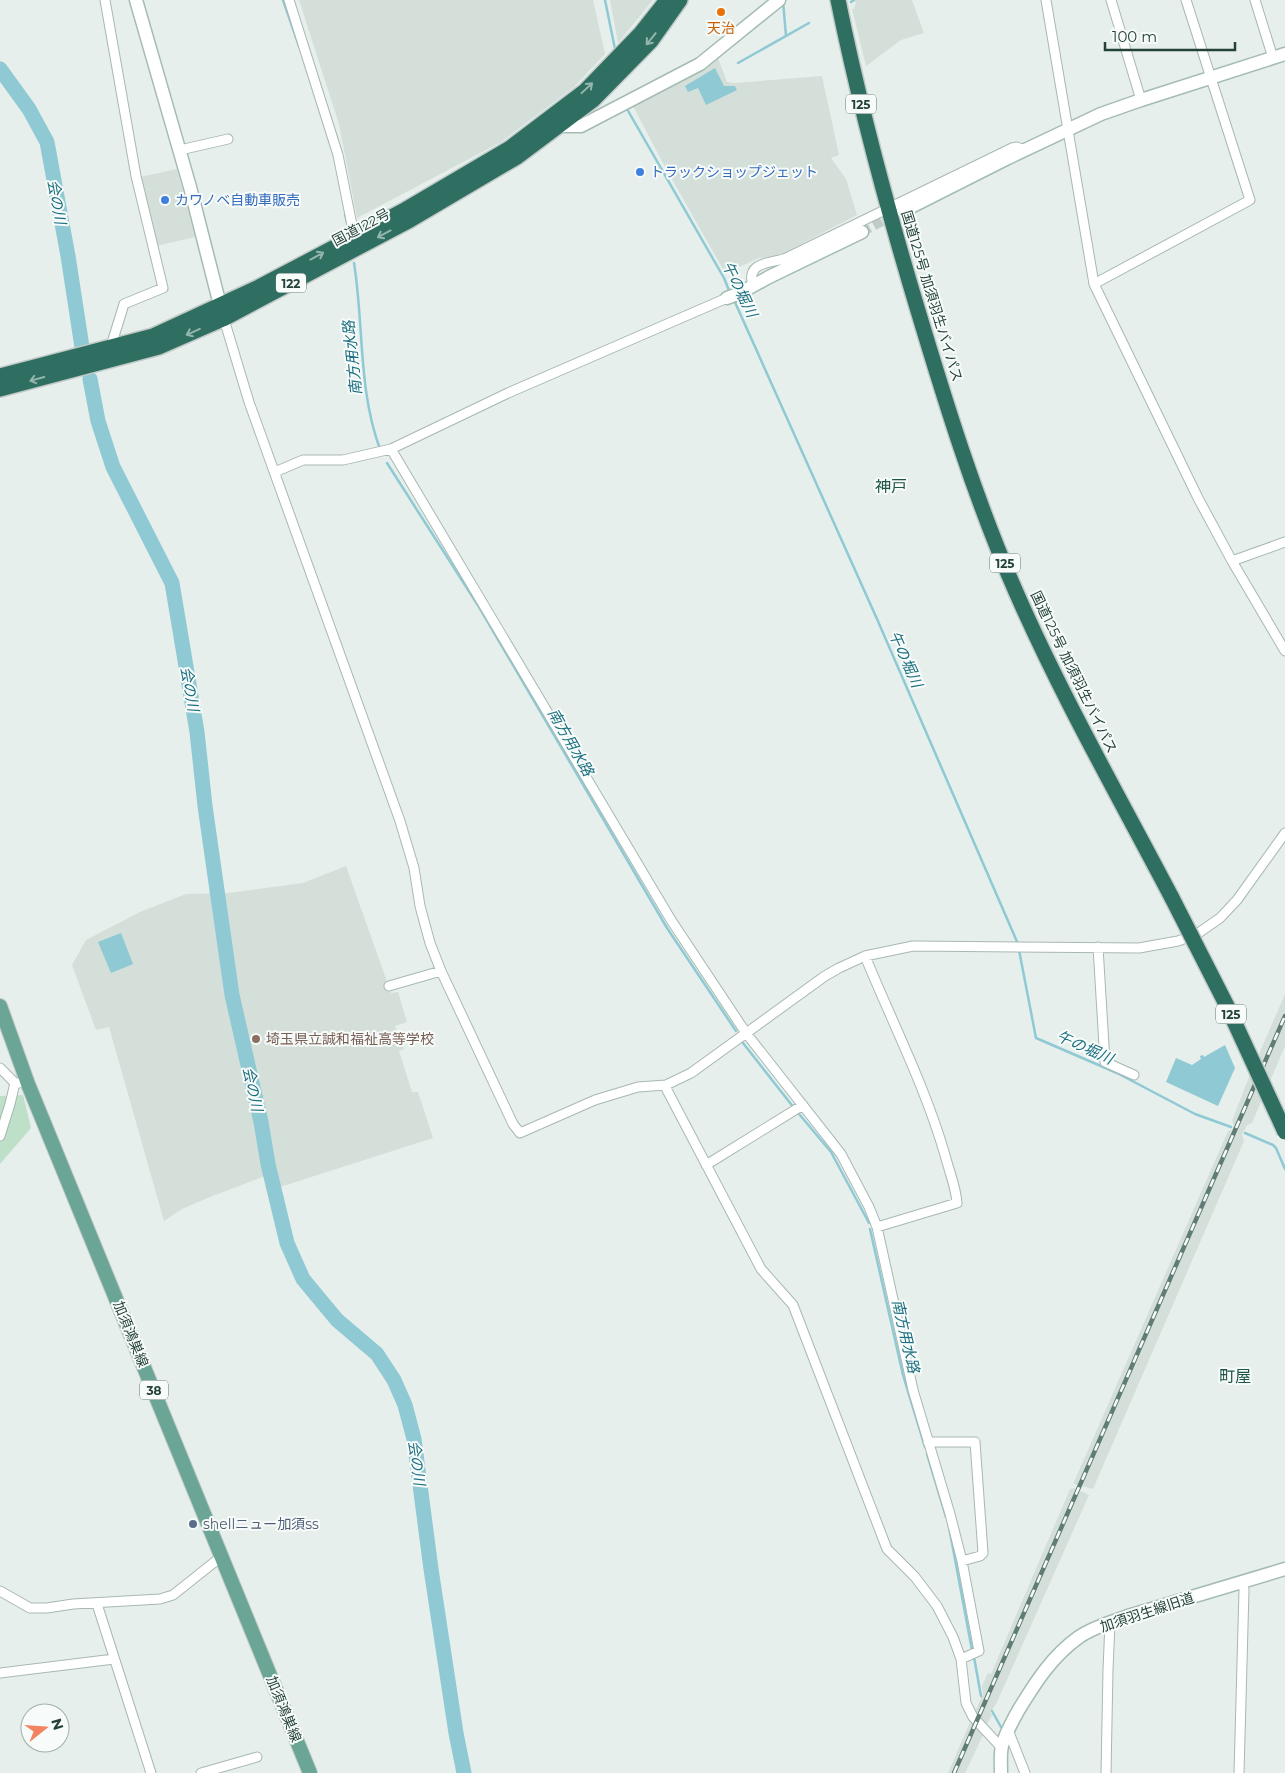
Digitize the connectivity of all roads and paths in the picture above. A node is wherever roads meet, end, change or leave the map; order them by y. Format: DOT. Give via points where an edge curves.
graph roads {
  1 [pos="105,0"];
  2 [pos="136,0"];
  3 [pos="289,0"];
  4 [pos="667,0"];
  5 [pos="680,0"];
  6 [pos="779,0"];
  7 [pos="838,0"];
  8 [pos="1046,0"];
  9 [pos="1111,0"];
  10 [pos="1186,0"];
  11 [pos="1255,0"];
  12 [pos="1279,56"];
  13 [pos="1212,78"];
  14 [pos="1140,100"];
  15 [pos="554,123"];
  16 [pos="1069,129"];
  17 [pos="228,139"];
  18 [pos="180,150"];
  19 [pos="1024,150"];
  20 [pos="888,208"];
  21 [pos="903,211"];
  22 [pos="862,232"];
  23 [pos="356,236"];
  24 [pos="1094,284"];
  25 [pos="752,286"];
  26 [pos="727,298"];
  27 [pos="222,312"];
  28 [pos="111,346"];
  29 [pos="0,376"];
  30 [pos="0,389"];
  31 [pos="391,449"];
  32 [pos="275,472"];
  33 [pos="1285,542"];
  34 [pos="1232,561"];
  35 [pos="1285,652"];
  36 [pos="1285,833"];
  37 [pos="1098,947"];
  38 [pos="865,956"];
  39 [pos="441,971"];
  40 [pos="389,986"];
  41 [pos="0,1006"];
  42 [pos="746,1033"];
  43 [pos="0,1068"];
  44 [pos="1134,1075"];
  45 [pos="21,1083"];
  46 [pos="666,1085"];
  47 [pos="803,1106"];
  48 [pos="1285,1132"];
  49 [pos="0,1136"];
  50 [pos="706,1165"];
  51 [pos="877,1227"];
  52 [pos="928,1442"];
  53 [pos="222,1556"];
  54 [pos="962,1561"];
  55 [pos="1285,1569"];
  56 [pos="1243,1582"];
  57 [pos="0,1591"];
  58 [pos="97,1604"];
  59 [pos="1110,1622"];
  60 [pos="114,1659"];
  61 [pos="960,1659"];
  62 [pos="0,1673"];
  63 [pos="1005,1738"];
  64 [pos="257,1757"];
  65 [pos="151,1773"];
  66 [pos="201,1773"];
  67 [pos="310,1773"];
  68 [pos="1002,1773"];
  69 [pos="1025,1773"];
  70 [pos="1106,1773"];
  71 [pos="1239,1773"];
  1 -- 28 [label="street" via="136,176 163,288 124,304"];
  2 -- 18 [label="street"];
  3 -- 23 [label="street" via="338,154"];
  15 -- 4 [label="highway, 国道122号 / 122, one-way" via="642,33"];
  5 -- 15 [label="highway, 国道122号 / 122, one-way" via="651,41 593,100"];
  6 -- 15 [label="street" via="700,64 581,126"];
  7 -- 20 [label="highway, 国道125号 加須羽生バイパス / 125"];
  8 -- 16 [label="street"];
  9 -- 14 [label="street"];
  10 -- 13 [label="street"];
  11 -- 12 [label="street"];
  12 -- 13 [label="street"];
  13 -- 14 [label="street"];
  13 -- 24 [label="street" via="1250,200"];
  14 -- 16 [label="street"];
  15 -- 23 [label="highway, 国道122号 / 122"];
  15 -- 27 [label="highway, 国道122号 / 122, one-way" via="517,157 410,220"];
  16 -- 19 [label="street"];
  16 -- 24 [label="street"];
  17 -- 18 [label="street"];
  18 -- 27 [label="street"];
  19 -- 20 [label="street" via="1012,148"];
  19 -- 21 [label="street"];
  20 -- 25 [label="street" via="784,259 756,266"];
  20 -- 48 [label="highway, 国道125号 加須羽生バイパス / 125, bridge" via="955,429 1015,590 1227,1006"];
  22 -- 25 [label="street"];
  27 -- 23 [label="highway, 国道122号 / 122, one-way"];
  24 -- 34 [label="street"];
  25 -- 26 [label="street"];
  26 -- 31 [label="street" via="508,393"];
  27 -- 28 [label="highway, 国道122号 / 122" via="153,336"];
  27 -- 30 [label="highway, 国道122号 / 122, one-way" via="159,347"];
  27 -- 32 [label="street" via="249,402"];
  28 -- 29 [label="highway, 国道122号 / 122"];
  31 -- 32 [label="street" via="344,460 303,460"];
  31 -- 42 [label="street" via="671,920"];
  32 -- 39 [label="street" via="400,820 430,943"];
  33 -- 34 [label="street"];
  34 -- 35 [label="street"];
  36 -- 37 [label="street" via="1237,900 1208,927 1162,945"];
  37 -- 38 [label="street" via="913,946"];
  37 -- 44 [label="street" via="1105,1062"];
  38 -- 42 [label="street" via="825,976"];
  38 -- 51 [label="street" via="937,1127 957,1203"];
  39 -- 40 [label="street"];
  39 -- 46 [label="street" via="520,1133 627,1089"];
  41 -- 45 [label="main road, 加須鴻巣線 / 38"];
  42 -- 46 [label="street" via="691,1073"];
  42 -- 47 [label="street"];
  43 -- 45 [label="street"];
  45 -- 49 [label="street"];
  45 -- 53 [label="main road, 加須鴻巣線 / 38"];
  46 -- 50 [label="street"];
  47 -- 50 [label="street"];
  47 -- 51 [label="street" via="841,1154"];
  50 -- 61 [label="street" via="760,1269 793,1305 887,1549 938,1606"];
  51 -- 52 [label="street" via="913,1390"];
  52 -- 54 [label="street"];
  52 -- 54 [label="street" via="975,1442 983,1553"];
  53 -- 58 [label="street" via="173,1595"];
  53 -- 67 [label="main road, 加須鴻巣線 / 38"];
  54 -- 61 [label="street" via="979,1652"];
  55 -- 56 [label="street, 加須羽生線旧道"];
  56 -- 59 [label="street, 加須羽生線旧道"];
  56 -- 71 [label="street"];
  57 -- 58 [label="street" via="30,1608"];
  58 -- 60 [label="street"];
  59 -- 63 [label="street, 加須羽生線旧道" via="1081,1636 1044,1670"];
  59 -- 70 [label="street"];
  60 -- 62 [label="street"];
  60 -- 65 [label="street"];
  61 -- 63 [label="street" via="966,1703 973,1717"];
  63 -- 68 [label="street"];
  63 -- 69 [label="street"];
  64 -- 66 [label="street"];
}
